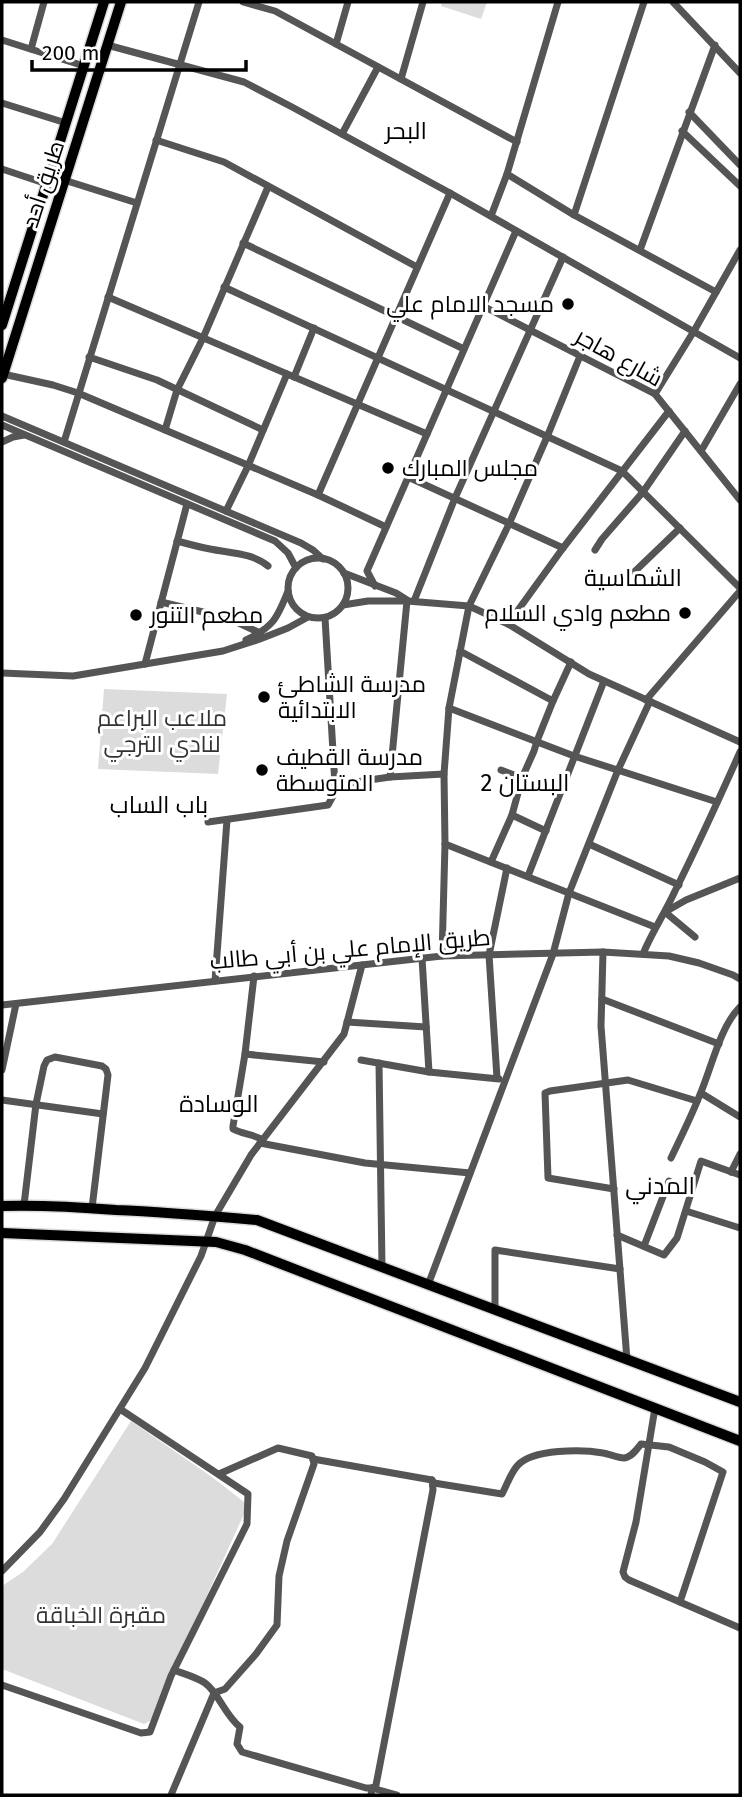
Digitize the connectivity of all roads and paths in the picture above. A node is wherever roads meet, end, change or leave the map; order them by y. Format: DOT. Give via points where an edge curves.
graph roads {
  1 [pos="44,2"];
  2 [pos="104,2"];
  3 [pos="121,2"];
  4 [pos="199,2"];
  5 [pos="243,2"];
  6 [pos="278,2"];
  7 [pos="348,2"];
  8 [pos="423,2"];
  9 [pos="558,2"];
  10 [pos="644,2"];
  11 [pos="673,2"];
  12 [pos="275,10"];
  13 [pos="2,40"];
  14 [pos="336,44"];
  15 [pos="107,45"];
  16 [pos="715,45"];
  17 [pos="32,49"];
  18 [pos="180,65"];
  19 [pos="84,66"];
  20 [pos="378,67"];
  21 [pos="740,73"];
  22 [pos="401,79"];
  23 [pos="2,103"];
  24 [pos="689,112"];
  25 [pos="66,123"];
  26 [pos="682,131"];
  27 [pos="342,134"];
  28 [pos="156,140"];
  29 [pos="516,142"];
  30 [pos="740,165"];
  31 [pos="2,169"];
  32 [pos="507,174"];
  33 [pos="64,180"];
  34 [pos="47,184"];
  35 [pos="740,186"];
  36 [pos="268,187"];
  37 [pos="450,193"];
  38 [pos="137,203"];
  39 [pos="574,215"];
  40 [pos="491,216"];
  41 [pos="516,231"];
  42 [pos="243,243"];
  43 [pos="640,250"];
  44 [pos="740,250"];
  45 [pos="563,257"];
  46 [pos="417,267"];
  47 [pos="224,287"];
  48 [pos="716,292"];
  49 [pos="108,297"];
  50 [pos="483,306"];
  51 [pos="397,316"];
  52 [pos="2,325"];
  53 [pos="314,328"];
  54 [pos="530,331"];
  55 [pos="694,331"];
  56 [pos="203,338"];
  57 [pos="464,349"];
  58 [pos="579,356"];
  59 [pos="89,357"];
  60 [pos="378,358"];
  61 [pos="740,358"];
  62 [pos="291,375"];
  63 [pos="2,376"];
  64 [pos="740,384"];
  65 [pos="177,390"];
  66 [pos="446,390"];
  67 [pos="78,393"];
  68 [pos="655,394"];
  69 [pos="358,405"];
  70 [pos="668,411"];
  71 [pos="494,412"];
  72 [pos="2,416"];
  73 [pos="2,425"];
  74 [pos="165,430"];
  75 [pos="263,430"];
  76 [pos="685,431"];
  77 [pos="25,435"];
  78 [pos="427,435"];
  79 [pos="547,436"];
  80 [pos="2,442"];
  81 [pos="64,442"];
  82 [pos="701,451"];
  83 [pos="248,466"];
  84 [pos="622,471"];
  85 [pos="408,477"];
  86 [pos="643,492"];
  87 [pos="318,495"];
  88 [pos="455,499"];
  89 [pos="740,500"];
  90 [pos="187,504"];
  91 [pos="226,511"];
  92 [pos="509,523"];
  93 [pos="386,527"];
  94 [pos="680,528"];
  95 [pos="177,541"];
  96 [pos="562,548"];
  97 [pos="595,550"];
  98 [pos="323,559"];
  99 [pos="268,566"];
  100 [pos="296,568"];
  101 [pos="344,573"];
  102 [pos="630,576"];
  103 [pos="374,586"];
  104 [pos="288,590"];
  105 [pos="739,595"];
  106 [pos="411,601"];
  107 [pos="161,602"];
  108 [pos="343,605"];
  109 [pos="469,606"];
  110 [pos="308,617"];
  111 [pos="325,618"];
  112 [pos="508,624"];
  113 [pos="260,633"];
  114 [pos="223,651"];
  115 [pos="460,652"];
  116 [pos="570,662"];
  117 [pos="145,664"];
  118 [pos="2,673"];
  119 [pos="604,681"];
  120 [pos="648,700"];
  121 [pos="553,701"];
  122 [pos="449,708"];
  123 [pos="537,741"];
  124 [pos="740,742"];
  125 [pos="740,752"];
  126 [pos="574,756"];
  127 [pos="501,770"];
  128 [pos="618,770"];
  129 [pos="444,774"];
  130 [pos="390,777"];
  131 [pos="522,778"];
  132 [pos="335,785"];
  133 [pos="717,803"];
  134 [pos="512,816"];
  135 [pos="227,820"];
  136 [pos="208,822"];
  137 [pos="546,831"];
  138 [pos="445,844"];
  139 [pos="589,844"];
  140 [pos="491,862"];
  141 [pos="507,868"];
  142 [pos="528,876"];
  143 [pos="740,878"];
  144 [pos="679,884"];
  145 [pos="569,893"];
  146 [pos="665,912"];
  147 [pos="655,927"];
  148 [pos="695,937"];
  149 [pos="603,952"];
  150 [pos="553,954"];
  151 [pos="643,954"];
  152 [pos="489,955"];
  153 [pos="442,956"];
  154 [pos="422,958"];
  155 [pos="362,965"];
  156 [pos="254,976"];
  157 [pos="740,979"];
  158 [pos="215,981"];
  159 [pos="602,999"];
  160 [pos="16,1004"];
  161 [pos="2,1005"];
  162 [pos="740,1007"];
  163 [pos="347,1023"];
  164 [pos="426,1027"];
  165 [pos="719,1044"];
  166 [pos="245,1054"];
  167 [pos="362,1060"];
  168 [pos="324,1062"];
  169 [pos="379,1063"];
  170 [pos="2,1070"];
  171 [pos="429,1072"];
  172 [pos="497,1078"];
  173 [pos="605,1083"];
  174 [pos="504,1084"];
  175 [pos="699,1097"];
  176 [pos="2,1100"];
  177 [pos="36,1104"];
  178 [pos="103,1114"];
  179 [pos="740,1117"];
  180 [pos="261,1142"];
  181 [pos="740,1154"];
  182 [pos="671,1158"];
  183 [pos="381,1165"];
  184 [pos="731,1172"];
  185 [pos="470,1173"];
  186 [pos="740,1175"];
  187 [pos="669,1181"];
  188 [pos="614,1189"];
  189 [pos="24,1205"];
  190 [pos="2,1206"];
  191 [pos="92,1208"];
  192 [pos="686,1210"];
  193 [pos="215,1216"];
  194 [pos="740,1228"];
  195 [pos="2,1234"];
  196 [pos="617,1235"];
  197 [pos="207,1241"];
  198 [pos="644,1246"];
  199 [pos="382,1267"];
  200 [pos="620,1269"];
  201 [pos="428,1285"];
  202 [pos="495,1310"];
  203 [pos="627,1360"];
  204 [pos="740,1402"];
  205 [pos="655,1408"];
  206 [pos="120,1409"];
  207 [pos="740,1441"];
  208 [pos="649,1445"];
  209 [pos="313,1459"];
  210 [pos="219,1475"];
  211 [pos="432,1480"];
  212 [pos="2,1572"];
  213 [pos="680,1602"];
  214 [pos="740,1628"];
  215 [pos="174,1670"];
  216 [pos="2,1685"];
  217 [pos="214,1693"];
  218 [pos="372,1792"];
  219 [pos="172,1795"];
  220 [pos="397,1795"];
  1 -- 17 [label="street"];
  2 -- 19 [label="main road, طريق أحد"];
  3 -- 15 [label="main road, طريق أحد"];
  4 -- 18 [label="street"];
  5 -- 12 [label="street"];
  6 -- 12 [label="street"];
  7 -- 14 [label="street"];
  8 -- 22 [label="street"];
  9 -- 29 [label="street"];
  10 -- 39 [label="street"];
  11 -- 16 [label="street"];
  12 -- 14 [label="street"];
  13 -- 17 [label="street"];
  14 -- 20 [label="street"];
  15 -- 18 [label="street"];
  15 -- 33 [label="main road, طريق أحد"];
  16 -- 21 [label="street"];
  16 -- 24 [label="street"];
  17 -- 19 [label="street"];
  18 -- 27 [label="street" via="244,82"];
  18 -- 28 [label="street"];
  19 -- 25 [label="main road, طريق أحد"];
  20 -- 22 [label="street"];
  20 -- 27 [label="street"];
  22 -- 29 [label="street"];
  23 -- 25 [label="street"];
  24 -- 26 [label="street"];
  24 -- 30 [label="street"];
  25 -- 34 [label="main road, طريق أحد"];
  26 -- 35 [label="street"];
  26 -- 43 [label="street"];
  27 -- 37 [label="street"];
  28 -- 36 [label="street" via="224,162"];
  28 -- 38 [label="street"];
  29 -- 32 [label="street"];
  31 -- 34 [label="street"];
  32 -- 39 [label="street"];
  32 -- 40 [label="street"];
  33 -- 38 [label="street"];
  33 -- 63 [label="main road, طريق أحد"];
  34 -- 52 [label="main road, طريق أحد"];
  36 -- 42 [label="street"];
  36 -- 46 [label="street"];
  37 -- 40 [label="street"];
  37 -- 46 [label="street"];
  38 -- 49 [label="street"];
  39 -- 43 [label="street"];
  40 -- 41 [label="street"];
  41 -- 45 [label="street"];
  41 -- 50 [label="street"];
  42 -- 47 [label="street"];
  42 -- 51 [label="street"];
  43 -- 48 [label="street"];
  44 -- 48 [label="street"];
  45 -- 54 [label="street"];
  45 -- 55 [label="street"];
  46 -- 51 [label="street"];
  47 -- 53 [label="street"];
  47 -- 56 [label="street"];
  48 -- 55 [label="street"];
  49 -- 56 [label="street"];
  49 -- 59 [label="street"];
  50 -- 54 [label="street, شارع هاجر"];
  50 -- 57 [label="street"];
  51 -- 57 [label="street"];
  51 -- 60 [label="street"];
  53 -- 60 [label="street"];
  53 -- 62 [label="street"];
  54 -- 58 [label="street, شارع هاجر"];
  54 -- 71 [label="street"];
  55 -- 61 [label="street"];
  55 -- 68 [label="street"];
  56 -- 62 [label="street"];
  56 -- 65 [label="street"];
  57 -- 66 [label="street"];
  58 -- 68 [label="street, شارع هاجر"];
  58 -- 79 [label="street"];
  59 -- 65 [label="street"];
  59 -- 67 [label="street"];
  60 -- 66 [label="street"];
  60 -- 69 [label="street"];
  62 -- 69 [label="street"];
  62 -- 75 [label="street"];
  63 -- 67 [label="street"];
  64 -- 82 [label="street"];
  65 -- 74 [label="street"];
  65 -- 75 [label="street"];
  66 -- 71 [label="street"];
  66 -- 78 [label="street"];
  67 -- 74 [label="street"];
  67 -- 81 [label="street"];
  68 -- 70 [label="street, شارع هاجر"];
  69 -- 78 [label="street"];
  69 -- 87 [label="street"];
  70 -- 76 [label="street, شارع هاجر"];
  70 -- 84 [label="street"];
  71 -- 79 [label="street"];
  71 -- 88 [label="street"];
  72 -- 81 [label="street"];
  73 -- 77 [label="street"];
  74 -- 83 [label="street"];
  75 -- 83 [label="street"];
  76 -- 82 [label="street, شارع هاجر"];
  76 -- 86 [label="street"];
  77 -- 80 [label="street"];
  77 -- 90 [label="street"];
  78 -- 85 [label="street"];
  79 -- 84 [label="street"];
  79 -- 92 [label="street"];
  81 -- 91 [label="street"];
  82 -- 89 [label="street, شارع هاجر"];
  83 -- 87 [label="street"];
  83 -- 91 [label="street"];
  84 -- 86 [label="street"];
  84 -- 96 [label="street"];
  85 -- 88 [label="street"];
  85 -- 93 [label="street"];
  86 -- 94 [label="street"];
  86 -- 97 [label="street"];
  87 -- 93 [label="street"];
  88 -- 92 [label="street"];
  88 -- 106 [label="street"];
  90 -- 95 [label="street"];
  90 -- 100 [label="street" via="275,541"];
  91 -- 98 [label="street" via="301,543"];
  92 -- 96 [label="street"];
  92 -- 109 [label="street"];
  93 -- 103 [label="street" via="367,571"];
  94 -- 102 [label="street"];
  94 -- 105 [label="street"];
  95 -- 99 [label="street" via="240,554"];
  95 -- 107 [label="street"];
  96 -- 112 [label="street"];
  98 -- 100 [label="street" via="308,560"];
  98 -- 101 [label="street"];
  100 -- 104 [label="street"];
  101 -- 103 [label="street"];
  101 -- 108 [label="street" via="348,590"];
  103 -- 106 [label="street"];
  104 -- 110 [label="street" via="292,603"];
  104 -- 113 [label="street" via="280,612"];
  105 -- 120 [label="street"];
  106 -- 108 [label="street"];
  106 -- 109 [label="street"];
  106 -- 130 [label="street"];
  107 -- 113 [label="street" via="228,618"];
  107 -- 117 [label="street"];
  108 -- 111 [label="street"];
  109 -- 112 [label="street"];
  109 -- 115 [label="street"];
  110 -- 111 [label="street"];
  110 -- 114 [label="street"];
  111 -- 132 [label="street"];
  112 -- 116 [label="street"];
  113 -- 114 [label="street"];
  114 -- 117 [label="street"];
  115 -- 121 [label="street"];
  115 -- 122 [label="street"];
  116 -- 119 [label="street"];
  116 -- 121 [label="street"];
  117 -- 118 [label="street" via="73,676"];
  119 -- 120 [label="street"];
  119 -- 126 [label="street"];
  120 -- 124 [label="street"];
  120 -- 128 [label="street"];
  121 -- 123 [label="street"];
  122 -- 123 [label="street"];
  122 -- 129 [label="street"];
  123 -- 126 [label="street"];
  123 -- 131 [label="street"];
  125 -- 133 [label="street"];
  126 -- 128 [label="street"];
  126 -- 137 [label="street"];
  127 -- 131 [label="street"];
  128 -- 133 [label="street"];
  128 -- 139 [label="street"];
  129 -- 130 [label="street"];
  129 -- 138 [label="street"];
  130 -- 132 [label="street"];
  131 -- 134 [label="street"];
  132 -- 135 [label="street" via="328,805"];
  133 -- 144 [label="street"];
  134 -- 137 [label="street"];
  134 -- 140 [label="street"];
  135 -- 136 [label="street"];
  135 -- 158 [label="street"];
  137 -- 142 [label="street"];
  138 -- 140 [label="street"];
  138 -- 153 [label="street"];
  139 -- 144 [label="street"];
  139 -- 145 [label="street"];
  140 -- 141 [label="street"];
  141 -- 142 [label="street"];
  141 -- 152 [label="street"];
  142 -- 145 [label="street"];
  143 -- 146 [label="street"];
  144 -- 146 [label="street"];
  145 -- 147 [label="street"];
  145 -- 150 [label="street"];
  146 -- 147 [label="street"];
  146 -- 148 [label="street"];
  147 -- 151 [label="street"];
  149 -- 150 [label="street, طريق الإمام علي بن أبي طالب"];
  149 -- 151 [label="street, طريق الإمام علي بن أبي طالب"];
  149 -- 159 [label="street"];
  150 -- 152 [label="street, طريق الإمام علي بن أبي طالب"];
  150 -- 174 [label="street"];
  151 -- 157 [label="street, طريق الإمام علي بن أبي طالب" via="699,963"];
  152 -- 153 [label="street, طريق الإمام علي بن أبي طالب"];
  152 -- 172 [label="street"];
  153 -- 154 [label="street, طريق الإمام علي بن أبي طالب"];
  154 -- 155 [label="street, طريق الإمام علي بن أبي طالب"];
  154 -- 164 [label="street"];
  155 -- 156 [label="street, طريق الإمام علي بن أبي طالب"];
  155 -- 163 [label="street"];
  156 -- 158 [label="street, طريق الإمام علي بن أبي طالب"];
  156 -- 166 [label="street"];
  158 -- 160 [label="street, طريق الإمام علي بن أبي طالب"];
  159 -- 165 [label="street"];
  159 -- 173 [label="street"];
  160 -- 161 [label="street, طريق الإمام علي بن أبي طالب"];
  160 -- 170 [label="street"];
  162 -- 165 [label="street"];
  163 -- 164 [label="street"];
  163 -- 168 [label="street"];
  164 -- 171 [label="street"];
  165 -- 175 [label="street"];
  166 -- 168 [label="street"];
  166 -- 180 [label="street" via="233,1129"];
  167 -- 169 [label="street"];
  168 -- 180 [label="street"];
  169 -- 171 [label="street"];
  169 -- 183 [label="street"];
  171 -- 172 [label="street"];
  172 -- 174 [label="street"];
  173 -- 175 [label="street" via="628,1080"];
  173 -- 188 [label="street"];
  173 -- 188 [label="street" via="545,1093 548,1178"];
  174 -- 185 [label="street"];
  175 -- 179 [label="street"];
  175 -- 182 [label="street"];
  176 -- 177 [label="street"];
  177 -- 178 [label="street"];
  177 -- 178 [label="street" via="44,1066 55,1057 106,1069"];
  177 -- 189 [label="street"];
  178 -- 191 [label="street"];
  180 -- 183 [label="street"];
  180 -- 193 [label="street"];
  181 -- 184 [label="street"];
  183 -- 185 [label="street"];
  183 -- 199 [label="street"];
  184 -- 186 [label="street"];
  184 -- 192 [label="street" via="701,1161"];
  185 -- 201 [label="street"];
  187 -- 198 [label="street"];
  188 -- 196 [label="street"];
  189 -- 190 [label="main road"];
  189 -- 191 [label="main road"];
  191 -- 193 [label="main road"];
  192 -- 194 [label="street"];
  192 -- 198 [label="street" via="677,1238 664,1255"];
  193 -- 197 [label="street"];
  193 -- 199 [label="main road" via="257,1220"];
  195 -- 197 [label="main road"];
  196 -- 198 [label="street"];
  196 -- 200 [label="street"];
  197 -- 205 [label="main road" via="245,1250"];
  197 -- 206 [label="street" via="151,1357"];
  199 -- 201 [label="main road"];
  200 -- 202 [label="street" via="495,1250"];
  200 -- 203 [label="street"];
  201 -- 202 [label="main road"];
  202 -- 203 [label="main road"];
  203 -- 204 [label="main road"];
  205 -- 207 [label="main road"];
  205 -- 208 [label="street"];
  206 -- 210 [label="street"];
  206 -- 212 [label="street" via="56,1510"];
  208 -- 211 [label="street" via="641,1444 624,1458 579,1450 529,1458 517,1465 502,1494"];
  208 -- 213 [label="street" via="623,1572 629,1580"];
  208 -- 213 [label="street" via="669,1447 723,1472"];
  209 -- 210 [label="street" via="278,1448"];
  209 -- 211 [label="street"];
  209 -- 217 [label="street" via="279,1576 277,1625 225,1689"];
  210 -- 215 [label="street" via="248,1494 247,1524"];
  211 -- 218 [label="street"];
  213 -- 214 [label="street"];
  215 -- 216 [label="street" via="150,1732 141,1733"];
  215 -- 217 [label="street" via="209,1685"];
  217 -- 218 [label="street" via="240,1727 237,1744 242,1752"];
  217 -- 219 [label="street"];
  218 -- 220 [label="street"];
}
